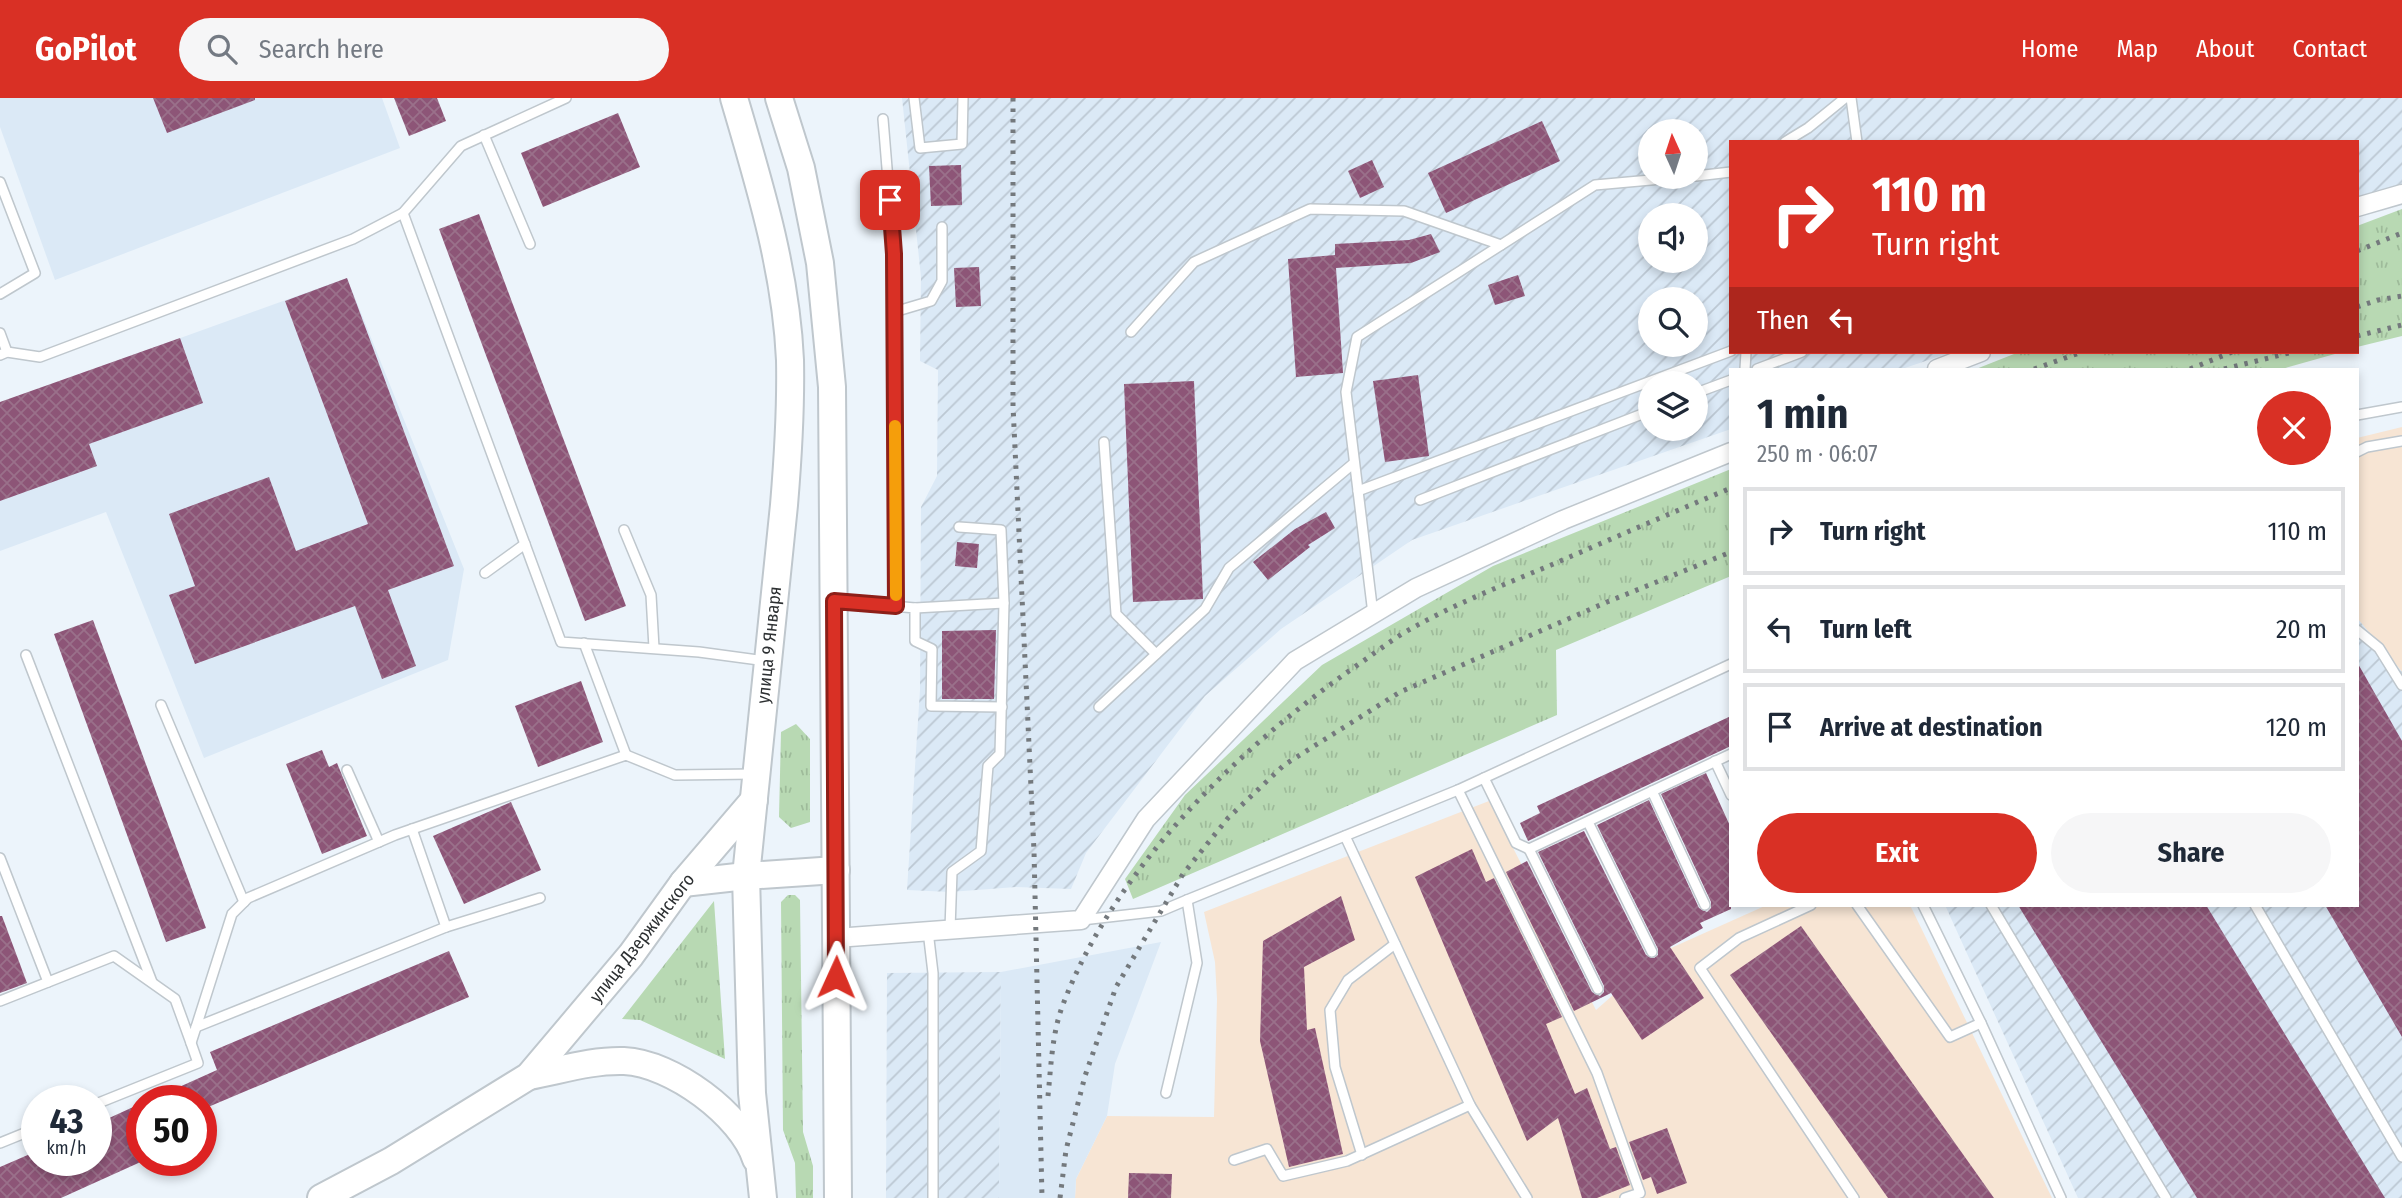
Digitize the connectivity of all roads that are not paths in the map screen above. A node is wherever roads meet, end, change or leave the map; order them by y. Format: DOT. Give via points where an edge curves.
graph roads {
  1 [pos="566,98"];
  2 [pos="734,98"];
  3 [pos="779,98"];
  4 [pos="914,98"];
  5 [pos="963,98"];
  6 [pos="1846,98"];
  7 [pos="1851,98"];
  8 [pos="883,119"];
  9 [pos="484,135"];
  10 [pos="1789,140"];
  11 [pos="1857,140"];
  12 [pos="1729,172"];
  13 [pos="1708,175"];
  14 [pos="1638,181"];
  15 [pos="0,182"];
  16 [pos="2402,194"];
  17 [pos="2359,206"];
  18 [pos="403,213"];
  19 [pos="942,227"];
  20 [pos="530,244"];
  21 [pos="1501,245"];
  22 [pos="0,294"];
  23 [pos="894,312"];
  24 [pos="1131,332"];
  25 [pos="0,333"];
  26 [pos="1729,352"];
  27 [pos="3,354"];
  28 [pos="1797,354"];
  29 [pos="1976,354"];
  30 [pos="1760,368"];
  31 [pos="1940,368"];
  32 [pos="1729,381"];
  33 [pos="1708,389"];
  34 [pos="2402,407"];
  35 [pos="2359,415"];
  36 [pos="1638,416"];
  37 [pos="2402,441"];
  38 [pos="1104,442"];
  39 [pos="2359,452"];
  40 [pos="1729,453"];
  41 [pos="1354,463"];
  42 [pos="1358,491"];
  43 [pos="1420,500"];
  44 [pos="959,527"];
  45 [pos="624,530"];
  46 [pos="525,544"];
  47 [pos="485,573"];
  48 [pos="834,601"];
  49 [pos="1004,603"];
  50 [pos="896,606"];
  51 [pos="915,608"];
  52 [pos="1373,614"];
  53 [pos="2359,632"];
  54 [pos="584,643"];
  55 [pos="654,648"];
  56 [pos="1156,654"];
  57 [pos="26,655"];
  58 [pos="766,661"];
  59 [pos="1729,665"];
  60 [pos="2402,685"];
  61 [pos="161,705"];
  62 [pos="1099,707"];
  63 [pos="1002,708"];
  64 [pos="626,755"];
  65 [pos="1729,755"];
  66 [pos="1715,761"];
  67 [pos="347,770"];
  68 [pos="757,774"];
  69 [pos="1484,778"];
  70 [pos="1458,790"];
  71 [pos="1652,791"];
  72 [pos="1729,791"];
  73 [pos="754,800"];
  74 [pos="1588,822"];
  75 [pos="412,829"];
  76 [pos="1345,836"];
  77 [pos="379,842"];
  78 [pos="1529,849"];
  79 [pos="0,859"];
  80 [pos="836,870"];
  81 [pos="746,876"];
  82 [pos="684,883"];
  83 [pos="540,898"];
  84 [pos="1187,900"];
  85 [pos="244,902"];
  86 [pos="1705,905"];
  87 [pos="1807,907"];
  88 [pos="1858,907"];
  89 [pos="1924,907"];
  90 [pos="1992,907"];
  91 [pos="2256,907"];
  92 [pos="1081,920"];
  93 [pos="446,927"];
  94 [pos="950,929"];
  95 [pos="928,931"];
  96 [pos="836,938"];
  97 [pos="1395,944"];
  98 [pos="1652,952"];
  99 [pos="48,982"];
  100 [pos="152,984"];
  101 [pos="1598,989"];
  102 [pos="0,1001"];
  103 [pos="1981,1023"];
  104 [pos="196,1027"];
  105 [pos="191,1043"];
  106 [pos="529,1076"];
  107 [pos="1166,1093"];
  108 [pos="112,1098"];
  109 [pos="1470,1105"];
  110 [pos="21,1134"];
  111 [pos="0,1143"];
  112 [pos="1362,1155"];
  113 [pos="2402,1157"];
  114 [pos="1234,1160"];
  115 [pos="763,1188"];
  116 [pos="321,1198"];
  117 [pos="838,1198"];
  118 [pos="933,1198"];
  119 [pos="1527,1198"];
  120 [pos="1625,1198"];
  121 [pos="1854,1198"];
  122 [pos="2061,1198"];
  123 [pos="2166,1198"];
  1 -- 9 [label="lane"];
  2 -- 58 [label="main road, улица 9 Января" via="776,257 790,358 789,444"];
  3 -- 48 [label="main road" via="801,168 820,262 832,387"];
  4 -- 5 [label="lane" via="920,148 962,144"];
  6 -- 10 [label="lane"];
  7 -- 11 [label="lane"];
  8 -- 23 [label="lane"];
  9 -- 18 [label="lane" via="461,146"];
  9 -- 20 [label="lane"];
  12 -- 13 [label="lane"];
  14 -- 21 [label="lane" via="1595,185"];
  15 -- 22 [label="lane" via="35,272"];
  16 -- 17 [label="street"];
  18 -- 27 [label="lane" via="353,239 40,357"];
  18 -- 46 [label="lane"];
  19 -- 23 [label="lane" via="942,281 931,301"];
  21 -- 24 [label="lane" via="1404,211 1310,209 1194,262"];
  21 -- 41 [label="lane" via="1357,337 1346,392"];
  23 -- 50 [label="lane"];
  25 -- 27 [label="lane"];
  26 -- 42 [label="lane"];
  28 -- 30 [label="lane"];
  29 -- 31 [label="street"];
  32 -- 33 [label="lane"];
  34 -- 35 [label="lane"];
  36 -- 43 [label="lane"];
  37 -- 39 [label="lane"];
  38 -- 56 [label="lane" via="1116,614"];
  40 -- 52 [label="street" via="1563,520 1416,588"];
  41 -- 42 [label="lane"];
  41 -- 56 [label="lane" via="1228,568 1205,609"];
  42 -- 52 [label="lane"];
  44 -- 49 [label="lane" via="1001,530"];
  45 -- 55 [label="lane" via="651,596"];
  46 -- 47 [label="lane"];
  46 -- 54 [label="lane" via="561,642"];
  48 -- 50 [label="lane"];
  48 -- 80 [label="main road"];
  49 -- 51 [label="lane"];
  49 -- 63 [label="lane"];
  50 -- 51 [label="lane"];
  51 -- 63 [label="lane" via="915,640 932,649 931,706"];
  52 -- 92 [label="street" via="1295,661 1146,819"];
  53 -- 60 [label="lane" via="2379,648"];
  54 -- 55 [label="lane"];
  54 -- 64 [label="lane"];
  55 -- 58 [label="lane"];
  56 -- 62 [label="lane"];
  57 -- 100 [label="lane"];
  58 -- 68 [label="main road, улица 9 Января"];
  59 -- 69 [label="lane"];
  61 -- 85 [label="lane"];
  63 -- 94 [label="lane" via="1000,754 988,766 981,851 952,872"];
  64 -- 68 [label="lane" via="675,775"];
  64 -- 75 [label="lane"];
  65 -- 66 [label="lane"];
  66 -- 71 [label="lane"];
  66 -- 72 [label="lane"];
  67 -- 77 [label="lane"];
  68 -- 73 [label="main road, улица 9 Января"];
  69 -- 70 [label="lane"];
  69 -- 78 [label="lane" via="1516,843"];
  70 -- 76 [label="lane"];
  70 -- 120 [label="lane" via="1597,1073 1640,1193"];
  71 -- 74 [label="lane"];
  71 -- 86 [label="lane"];
  73 -- 81 [label="main road, улица 9 Января"];
  73 -- 82 [label="main road, улица Дзержинского"];
  74 -- 78 [label="lane"];
  74 -- 98 [label="lane"];
  75 -- 77 [label="lane"];
  75 -- 93 [label="lane"];
  76 -- 84 [label="lane"];
  76 -- 97 [label="lane"];
  77 -- 85 [label="lane"];
  78 -- 101 [label="lane"];
  79 -- 99 [label="lane"];
  80 -- 81 [label="main road"];
  80 -- 96 [label="main road"];
  81 -- 82 [label="main road"];
  81 -- 115 [label="main road, улица 9 Января" via="752,1093"];
  82 -- 106 [label="main road, улица Дзержинского" via="631,955"];
  83 -- 93 [label="lane"];
  84 -- 92 [label="lane" via="1161,911"];
  84 -- 107 [label="lane" via="1197,964"];
  85 -- 104 [label="lane" via="232,914"];
  87 -- 121 [label="lane" via="1739,938 1700,968"];
  88 -- 103 [label="lane" via="1950,1037"];
  89 -- 103 [label="lane"];
  90 -- 123 [label="lane"];
  91 -- 113 [label="lane"];
  92 -- 94 [label="street"];
  93 -- 104 [label="lane"];
  94 -- 95 [label="street"];
  95 -- 96 [label="street"];
  95 -- 118 [label="lane" via="933,973"];
  96 -- 117 [label="main road"];
  97 -- 109 [label="lane"];
  97 -- 112 [label="lane" via="1348,980 1330,1010 1335,1067"];
  99 -- 100 [label="lane" via="114,956"];
  99 -- 102 [label="lane"];
  100 -- 105 [label="lane" via="175,999"];
  103 -- 122 [label="lane"];
  104 -- 105 [label="lane"];
  105 -- 108 [label="lane" via="198,1063"];
  106 -- 115 [label="main road, улица Дзержинского" via="626,1061 693,1087 724,1113 752,1146"];
  106 -- 116 [label="main road, улица Дзержинского" via="391,1161"];
  109 -- 112 [label="lane"];
  109 -- 119 [label="lane"];
  110 -- 111 [label="lane"];
  112 -- 114 [label="lane" via="1283,1176 1267,1149"];
}
